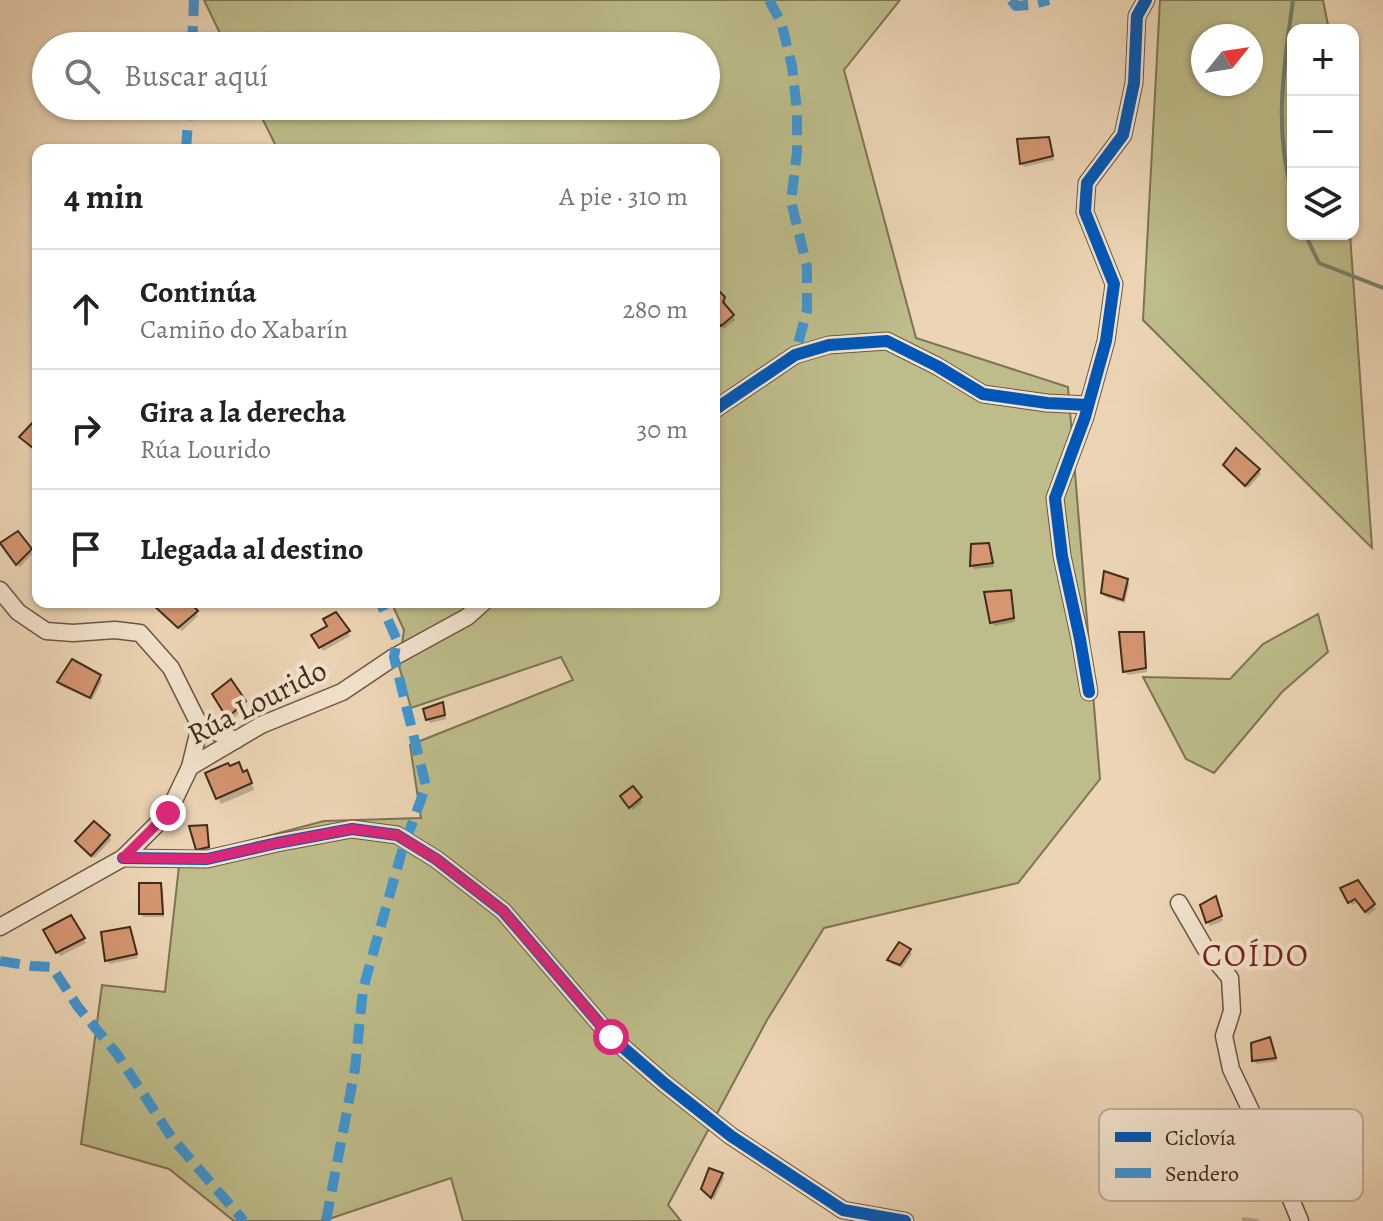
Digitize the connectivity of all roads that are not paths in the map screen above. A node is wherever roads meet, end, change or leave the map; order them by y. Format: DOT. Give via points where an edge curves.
graph roads {
  1 [pos="1146,0"];
  2 [pos="1088,405"];
  3 [pos="720,406"];
  4 [pos="0,590"];
  5 [pos="477,608"];
  6 [pos="1089,692"];
  7 [pos="200,726"];
  8 [pos="236,740"];
  9 [pos="190,767"];
  10 [pos="123,858"];
  11 [pos="1179,903"];
  12 [pos="0,927"];
  13 [pos="1250,1109"];
  14 [pos="1292,1201"];
  15 [pos="905,1221"];
  16 [pos="1300,1221"];
  1 -- 2 [label="street" via="1137,16 1134,83 1123,135 1087,183 1085,212 1114,284 1106,341"];
  2 -- 3 [label="street" via="983,394 887,341 829,345 795,355"];
  2 -- 6 [label="street" via="1055,498"];
  4 -- 7 [label="street" via="18,612 46,631 140,633 171,668"];
  5 -- 8 [label="street, Rúa Lourido" via="342,692"];
  7 -- 8 [label="street"];
  7 -- 9 [label="street"];
  8 -- 9 [label="street, Rúa Lourido"];
  9 -- 10 [label="street, Rúa Lourido" via="168,813"];
  10 -- 12 [label="street, Rúa Lourido"];
  10 -- 15 [label="street" via="207,859 352,829 397,835 503,911 611,1037 731,1136 843,1210"];
  11 -- 13 [label="street" via="1230,978 1232,1011 1224,1036 1231,1069"];
  14 -- 16 [label="street"];
}
